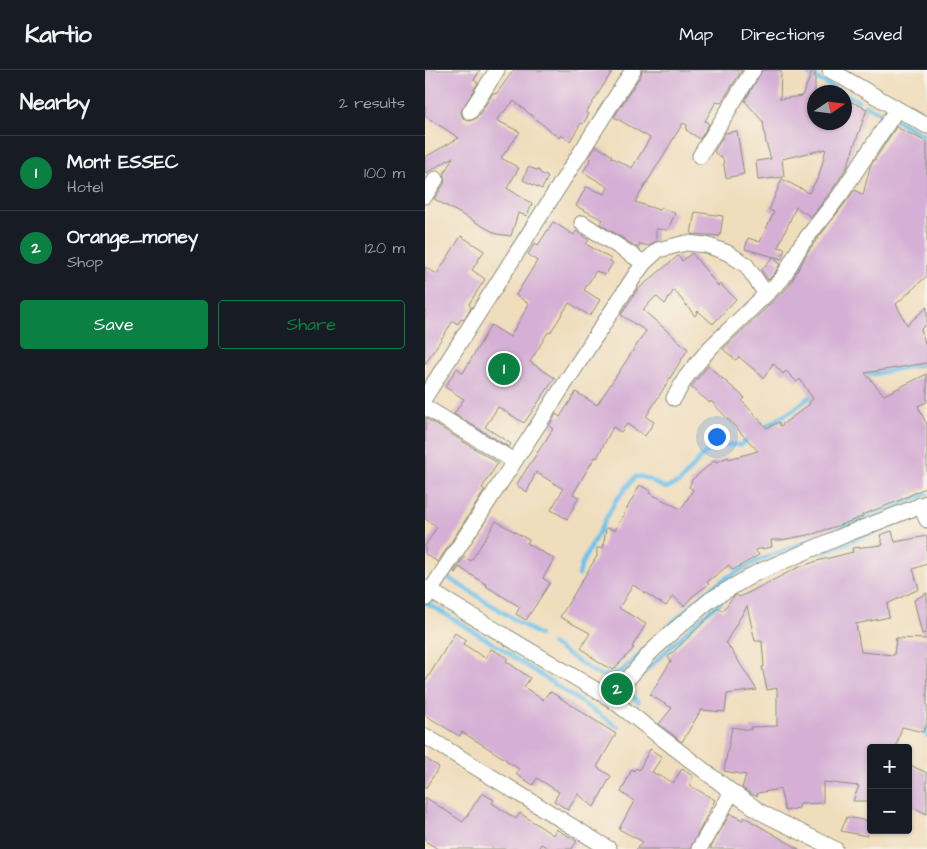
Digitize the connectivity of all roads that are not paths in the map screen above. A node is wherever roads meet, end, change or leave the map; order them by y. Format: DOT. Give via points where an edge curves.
graph roads {
  1 [pos="497,70"];
  2 [pos="633,70"];
  3 [pos="753,70"];
  4 [pos="830,70"];
  5 [pos="897,109"];
  6 [pos="470,112"];
  7 [pos="927,126"];
  8 [pos="700,156"];
  9 [pos="436,179"];
  10 [pos="425,196"];
  11 [pos="582,223"];
  12 [pos="644,263"];
  13 [pos="766,294"];
  14 [pos="425,398"];
  15 [pos="674,398"];
  16 [pos="425,408"];
  17 [pos="514,461"];
  18 [pos="924,504"];
  19 [pos="927,520"];
  20 [pos="427,592"];
  21 [pos="611,699"];
  22 [pos="425,736"];
  23 [pos="731,792"];
  24 [pos="609,849"];
  25 [pos="699,849"];
  26 [pos="835,849"];
  1 -- 6 [label="street"];
  2 -- 14 [label="street"];
  3 -- 8 [label="street"];
  4 -- 5 [label="street"];
  5 -- 7 [label="street"];
  5 -- 13 [label="street" via="840,195 801,245 782,280"];
  9 -- 10 [label="street"];
  11 -- 12 [label="street"];
  12 -- 13 [label="street" via="658,250 686,242 706,246 728,252 746,266"];
  12 -- 17 [label="street"];
  13 -- 15 [label="street" via="710,348 686,377"];
  16 -- 17 [label="street"];
  17 -- 20 [label="street"];
  18 -- 19 [label="street"];
  18 -- 21 [label="street" via="756,573 710,600 650,653"];
  20 -- 21 [label="street"];
  21 -- 23 [label="street"];
  22 -- 24 [label="street"];
  23 -- 25 [label="street"];
  23 -- 26 [label="street" via="765,814"];
}
